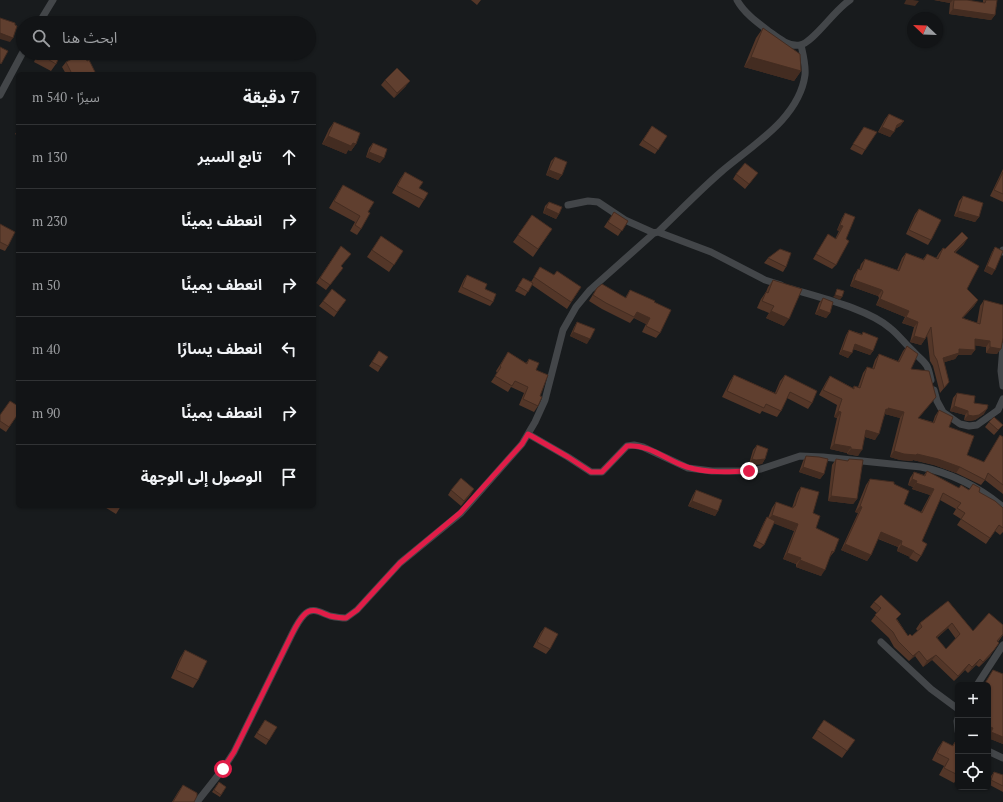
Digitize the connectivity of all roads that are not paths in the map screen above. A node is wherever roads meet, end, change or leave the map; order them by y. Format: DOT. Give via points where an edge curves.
graph roads {
  1 [pos="53,0"];
  2 [pos="737,0"];
  3 [pos="850,0"];
  4 [pos="43,16"];
  5 [pos="800,45"];
  6 [pos="19,60"];
  7 [pos="0,95"];
  8 [pos="568,205"];
  9 [pos="656,232"];
  10 [pos="1003,346"];
  11 [pos="1003,386"];
  12 [pos="1003,399"];
  13 [pos="528,434"];
  14 [pos="1003,507"];
  15 [pos="881,642"];
  16 [pos="1003,645"];
  17 [pos="979,682"];
  18 [pos="955,707"];
  19 [pos="991,752"];
  20 [pos="1003,758"];
  21 [pos="198,802"];
  1 -- 4 [label="street"];
  2 -- 5 [label="street" via="744,11 770,32 787,43"];
  3 -- 5 [label="street" via="834,13 812,39"];
  5 -- 9 [label="street" via="805,75 801,90 790,111 766,137 708,183"];
  6 -- 7 [label="street"];
  8 -- 9 [label="street" via="598,202 625,220"];
  9 -- 12 [label="street" via="711,252 765,280 875,318 894,331 928,367 936,400 943,412 960,424 977,425 994,418"];
  9 -- 13 [label="street" via="590,290 576,307 563,330 545,400"];
  10 -- 11 [label="street"];
  13 -- 14 [label="street" via="591,472 602,472 627,446 634,445 688,468 712,471 749,471 800,456 823,457 936,470 978,490"];
  13 -- 21 [label="street" via="460,513 400,563 357,610 346,618 314,610 303,616 234,752"];
  15 -- 18 [label="street" via="931,689"];
  16 -- 17 [label="street"];
  19 -- 20 [label="street"];
}
